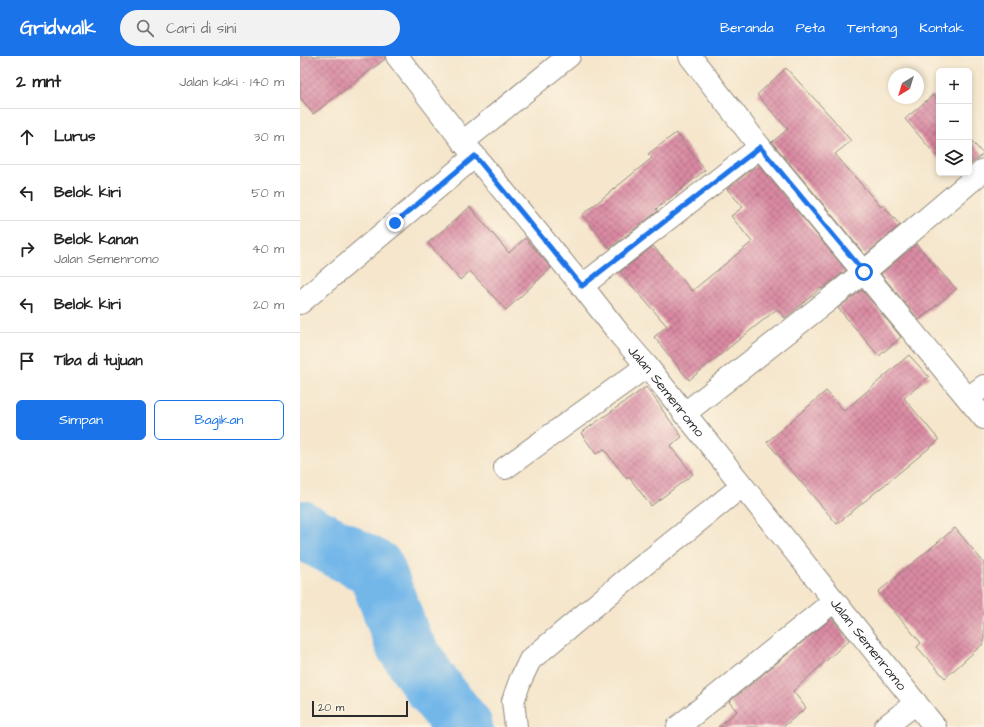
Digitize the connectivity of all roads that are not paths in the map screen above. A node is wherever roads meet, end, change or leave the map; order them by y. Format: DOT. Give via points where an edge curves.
graph roads {
  1 [pos="397,56"];
  2 [pos="569,56"];
  3 [pos="690,56"];
  4 [pos="760,147"];
  5 [pos="469,149"];
  6 [pos="984,170"];
  7 [pos="864,272"];
  8 [pos="582,286"];
  9 [pos="300,302"];
  10 [pos="647,366"];
  11 [pos="976,392"];
  12 [pos="684,414"];
  13 [pos="984,418"];
  14 [pos="505,468"];
  15 [pos="742,486"];
  16 [pos="834,601"];
  17 [pos="916,703"];
  18 [pos="516,727"];
  19 [pos="678,727"];
  20 [pos="885,727"];
  21 [pos="935,727"];
  1 -- 5 [label="street, Jalan Semenromo"];
  2 -- 5 [label="street"];
  3 -- 4 [label="street"];
  4 -- 7 [label="street"];
  4 -- 8 [label="street"];
  5 -- 8 [label="street, Jalan Semenromo"];
  5 -- 9 [label="street"];
  6 -- 7 [label="street"];
  7 -- 11 [label="street"];
  7 -- 12 [label="street"];
  8 -- 10 [label="street, Jalan Semenromo"];
  10 -- 12 [label="street, Jalan Semenromo"];
  10 -- 14 [label="street"];
  11 -- 13 [label="street"];
  12 -- 15 [label="street, Jalan Semenromo"];
  15 -- 16 [label="street, Jalan Semenromo"];
  15 -- 18 [label="street" via="530,660 513,701"];
  16 -- 17 [label="street, Jalan Semenromo"];
  16 -- 19 [label="street"];
  17 -- 20 [label="street"];
  17 -- 21 [label="street, Jalan Semenromo"];
}
